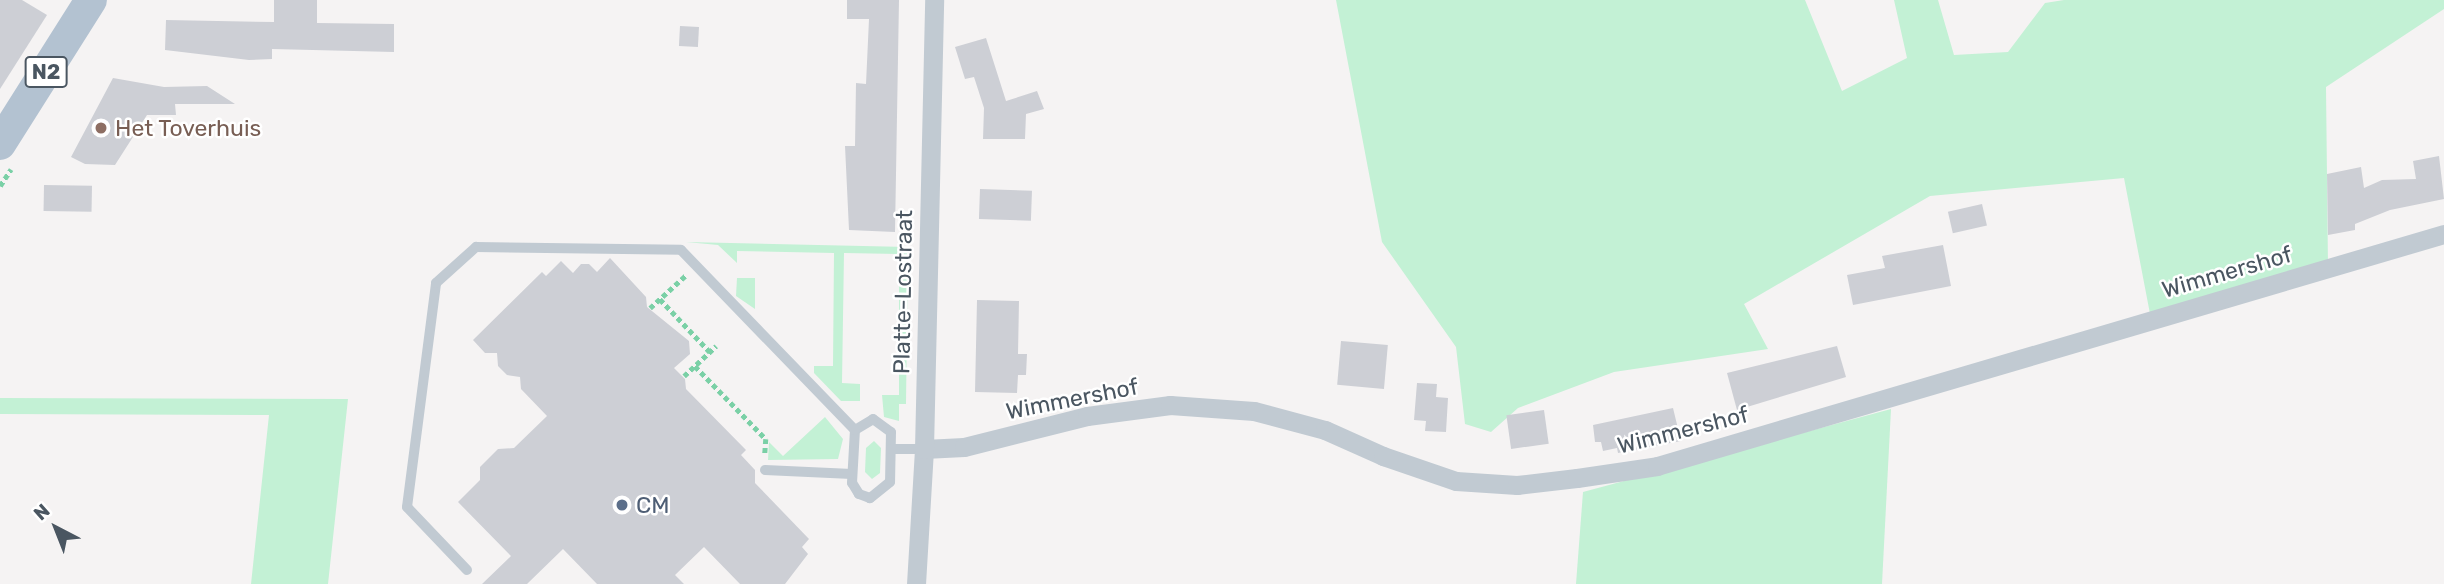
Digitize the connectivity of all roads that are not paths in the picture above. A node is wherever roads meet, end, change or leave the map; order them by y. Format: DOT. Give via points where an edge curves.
graph roads {
  1 [pos="92,0"];
  2 [pos="934,0"];
  3 [pos="0,144"];
  4 [pos="2444,234"];
  5 [pos="855,430"];
  6 [pos="891,449"];
  7 [pos="924,449"];
  8 [pos="765,470"];
  9 [pos="852,474"];
  10 [pos="467,570"];
  11 [pos="916,584"];
  1 -- 3 [label="main road, N2"];
  2 -- 7 [label="street, Platte-Lostraat"];
  4 -- 7 [label="street, Wimmershof" via="1657,466 1577,478 1517,485 1456,481 1383,457 1325,430 1254,411 1170,405 1087,416 964,447"];
  5 -- 6 [label="lane" via="873,419 885,425 891,432"];
  5 -- 9 [label="lane"];
  5 -- 10 [label="lane" via="681,250 476,247 436,283 407,507"];
  6 -- 7 [label="lane"];
  6 -- 9 [label="lane" via="890,482 882,491 870,498 859,494"];
  7 -- 11 [label="street, Platte-Lostraat"];
  8 -- 9 [label="lane"];
}
